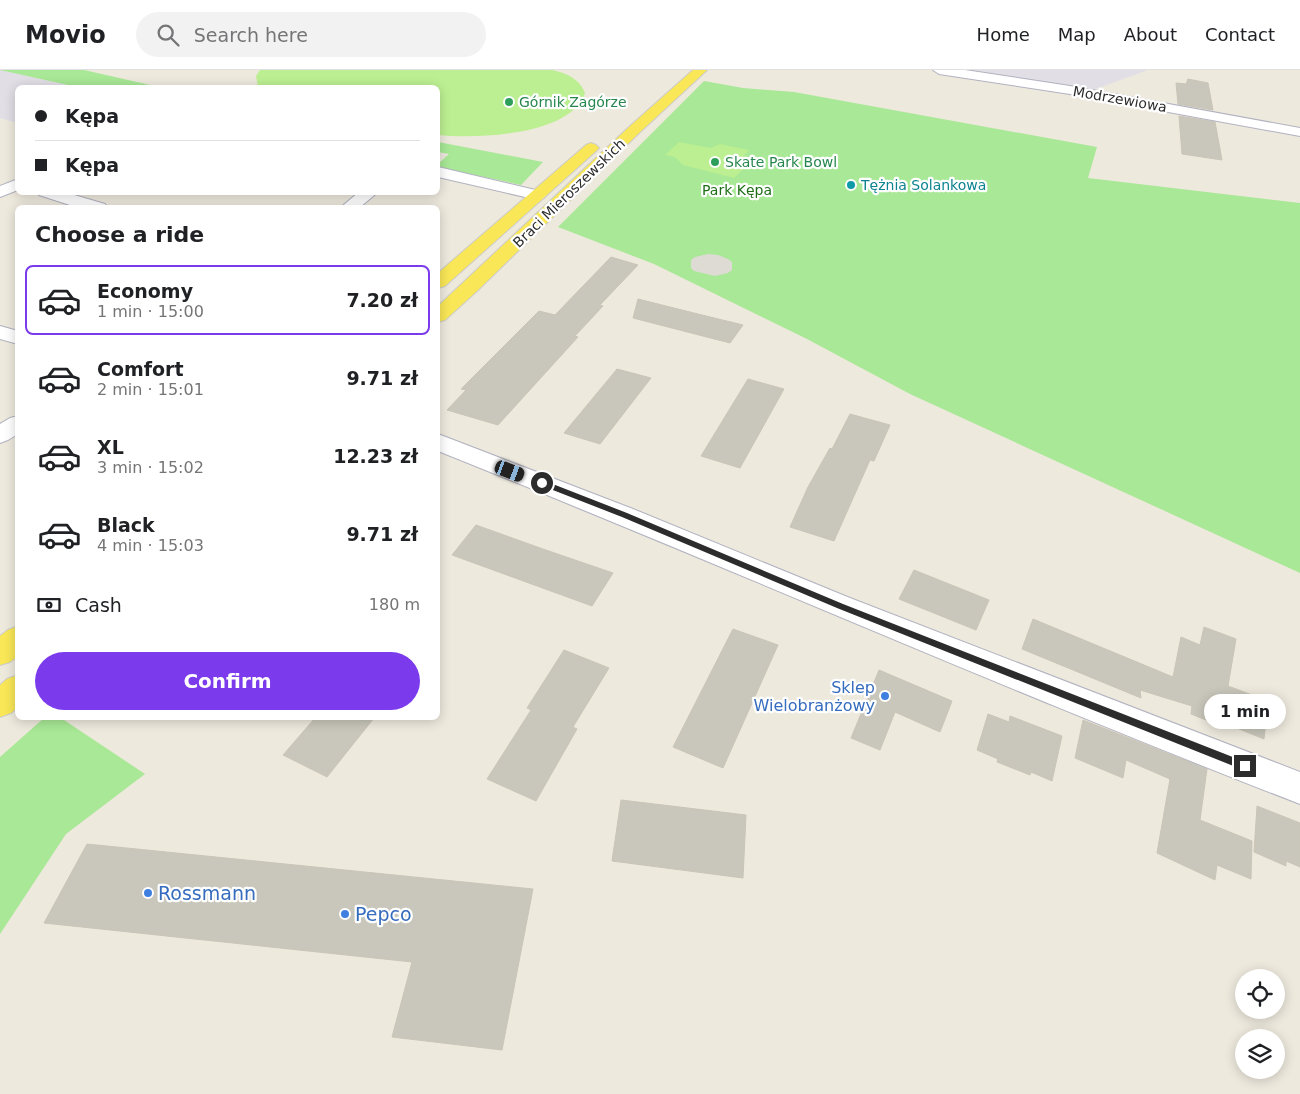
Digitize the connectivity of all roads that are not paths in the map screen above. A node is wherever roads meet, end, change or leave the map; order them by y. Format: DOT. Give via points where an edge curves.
graph roads {
  1 [pos="682,70"];
  2 [pos="701,70"];
  3 [pos="939,70"];
  4 [pos="656,91"];
  5 [pos="643,102"];
  6 [pos="1300,132"];
  7 [pos="440,172"];
  8 [pos="0,180"];
  9 [pos="15,184"];
  10 [pos="15,185"];
  11 [pos="0,192"];
  12 [pos="55,195"];
  13 [pos="361,195"];
  14 [pos="538,195"];
  15 [pos="89,205"];
  16 [pos="351,205"];
  17 [pos="440,280"];
  18 [pos="440,314"];
  19 [pos="0,332"];
  20 [pos="15,337"];
  21 [pos="15,425"];
  22 [pos="0,435"];
  23 [pos="440,443"];
  24 [pos="15,640"];
  25 [pos="0,653"];
  26 [pos="15,691"];
  27 [pos="0,704"];
  28 [pos="1300,788"];
  1 -- 4 [label="main road"];
  2 -- 18 [label="main road, Braci Mieroszewskich" via="658,106"];
  3 -- 6 [label="street, Modrzewiowa"];
  5 -- 14 [label="main road, Braci Mieroszewskich"];
  7 -- 14 [label="street"];
  8 -- 9 [label="street"];
  10 -- 11 [label="street"];
  12 -- 15 [label="street"];
  13 -- 16 [label="street"];
  14 -- 17 [label="main road, Braci Mieroszewskich"];
  19 -- 20 [label="street"];
  21 -- 22 [label="street"];
  23 -- 28 [label="street"];
  24 -- 25 [label="main road"];
  26 -- 27 [label="main road"];
}
